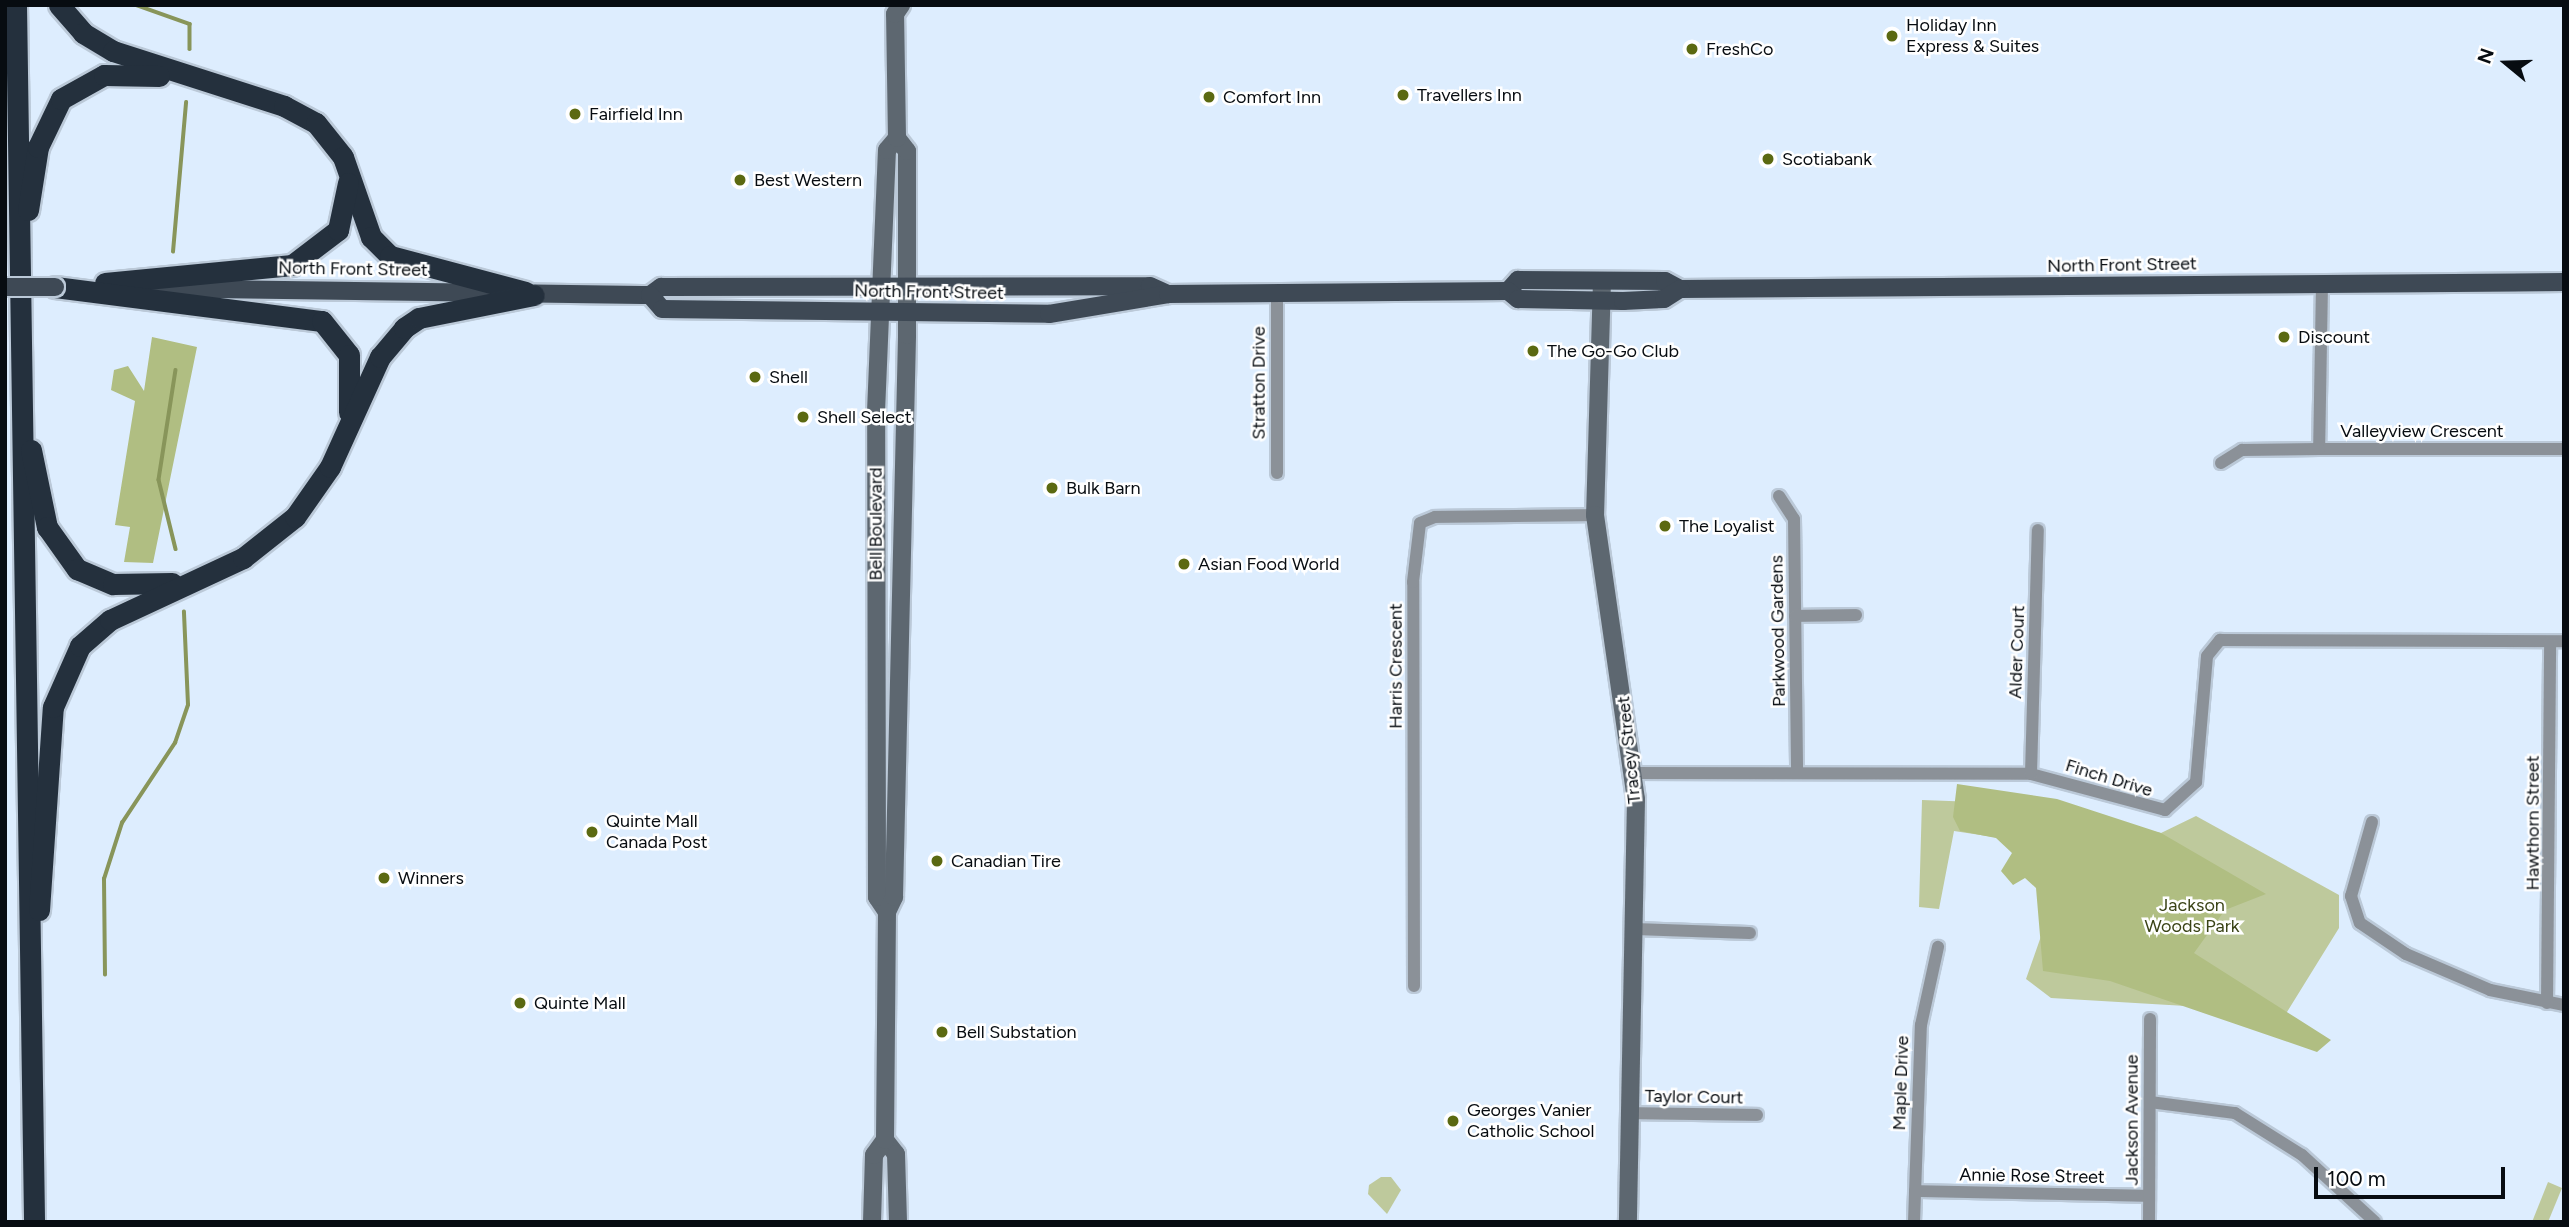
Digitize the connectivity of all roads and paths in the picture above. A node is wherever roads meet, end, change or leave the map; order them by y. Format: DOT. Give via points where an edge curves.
graph roads {
  1 [pos="16,5"];
  2 [pos="59,5"];
  3 [pos="894,8"];
  4 [pos="198,82"];
  5 [pos="897,138"];
  6 [pos="343,157"];
  7 [pos="1602,281"];
  8 [pos="2564,282"];
  9 [pos="2322,284"];
  10 [pos="907,287"];
  11 [pos="55,288"];
  12 [pos="881,288"];
  13 [pos="1680,289"];
  14 [pos="1508,291"];
  15 [pos="1277,293"];
  16 [pos="11,295"];
  17 [pos="534,295"];
  18 [pos="1168,295"];
  19 [pos="650,296"];
  20 [pos="1601,300"];
  21 [pos="879,313"];
  22 [pos="907,314"];
  23 [pos="17,328"];
  24 [pos="341,445"];
  25 [pos="2319,449"];
  26 [pos="2564,449"];
  27 [pos="2221,463"];
  28 [pos="1277,473"];
  29 [pos="1779,496"];
  30 [pos="1595,515"];
  31 [pos="2038,530"];
  32 [pos="192,580"];
  33 [pos="1795,615"];
  34 [pos="1856,615"];
  35 [pos="2564,641"];
  36 [pos="2550,643"];
  37 [pos="1797,771"];
  38 [pos="1634,773"];
  39 [pos="2031,774"];
  40 [pos="2372,822"];
  41 [pos="887,912"];
  42 [pos="1634,929"];
  43 [pos="1750,933"];
  44 [pos="1938,947"];
  45 [pos="1414,986"];
  46 [pos="2547,1003"];
  47 [pos="2564,1005"];
  48 [pos="2150,1019"];
  49 [pos="29,1061"];
  50 [pos="2150,1102"];
  51 [pos="1630,1113"];
  52 [pos="1757,1115"];
  53 [pos="885,1140"];
  54 [pos="1915,1191"];
  55 [pos="2149,1196"];
  56 [pos="34,1222"];
  57 [pos="872,1222"];
  58 [pos="898,1222"];
  59 [pos="1628,1222"];
  60 [pos="1914,1222"];
  61 [pos="2149,1222"];
  62 [pos="2375,1222"];
  1 -- 16 [label="highway"];
  2 -- 4 [label="highway" via="99,44"];
  3 -- 5 [label="main road, Bell Boulevard"];
  4 -- 6 [label="highway" via="301,114"];
  4 -- 16 [label="highway" via="104,75 61,99 38,147"];
  5 -- 10 [label="main road, Bell Boulevard" via="906,151"];
  5 -- 12 [label="main road, Bell Boulevard" via="887,150"];
  6 -- 11 [label="highway" via="345,218 331,241 306,258 276,268"];
  6 -- 17 [label="highway" via="371,237 390,256"];
  7 -- 13 [label="main road, North Front Street" via="1665,281"];
  7 -- 14 [label="main road, North Front Street" via="1518,280"];
  7 -- 20 [label="main road, Tracey Street"];
  8 -- 9 [label="main road, North Front Street"];
  9 -- 13 [label="main road, North Front Street"];
  9 -- 25 [label="street, Valleyview Crescent"];
  10 -- 12 [label="main road, North Front Street"];
  10 -- 18 [label="main road, North Front Street" via="1150,286"];
  10 -- 22 [label="main road, Bell Boulevard"];
  11 -- 16 [label="main road, North Front Street, bridge"];
  11 -- 17 [label="main road, North Front Street"];
  11 -- 24 [label="highway" via="323,321 343,340 352,370"];
  12 -- 19 [label="main road, North Front Street" via="662,287"];
  12 -- 21 [label="main road, Bell Boulevard"];
  13 -- 20 [label="main road, North Front Street" via="1664,299"];
  14 -- 15 [label="main road, North Front Street"];
  14 -- 20 [label="main road, North Front Street" via="1518,299"];
  15 -- 18 [label="main road, North Front Street"];
  15 -- 28 [label="street, Stratton Drive"];
  16 -- 23 [label="highway"];
  17 -- 19 [label="main road, North Front Street"];
  17 -- 24 [label="highway" via="428,316 404,328 380,357"];
  18 -- 22 [label="main road, North Front Street" via="1069,313"];
  19 -- 21 [label="main road, North Front Street" via="662,309"];
  20 -- 30 [label="main road, Tracey Street"];
  21 -- 22 [label="main road, North Front Street"];
  21 -- 41 [label="main road, Bell Boulevard" via="877,897"];
  22 -- 41 [label="main road, Bell Boulevard" via="894,897"];
  23 -- 32 [label="highway" via="33,470 55,547 76,569 113,584"];
  23 -- 49 [label="highway"];
  24 -- 32 [label="highway" via="321,482 280,531 243,558"];
  25 -- 26 [label="street, Valleyview Crescent"];
  25 -- 27 [label="street" via="2242,450"];
  29 -- 33 [label="street, Parkwood Gardens" via="1794,519"];
  30 -- 38 [label="main road, Tracey Street"];
  30 -- 45 [label="street, Harris Crescent" via="1435,517 1420,523 1413,582"];
  31 -- 39 [label="street, Alder Court"];
  32 -- 49 [label="highway" via="92,632 60,685 50,734"];
  33 -- 34 [label="street"];
  33 -- 37 [label="street, Parkwood Gardens"];
  35 -- 36 [label="street, Finch Drive"];
  36 -- 39 [label="street, Finch Drive" via="2220,640 2207,656 2200,769 2179,803 2153,810"];
  36 -- 46 [label="street, Hawthorn Street"];
  37 -- 38 [label="street, Finch Drive"];
  37 -- 39 [label="street, Finch Drive"];
  38 -- 42 [label="main road, Tracey Street"];
  40 -- 46 [label="street" via="2353,911 2369,931 2406,954 2490,990"];
  41 -- 53 [label="main road, Bell Boulevard"];
  42 -- 43 [label="street"];
  42 -- 51 [label="main road, Tracey Street"];
  44 -- 54 [label="street, Maple Drive" via="1920,1025"];
  46 -- 47 [label="street"];
  48 -- 50 [label="street, Jackson Avenue"];
  49 -- 56 [label="highway"];
  50 -- 55 [label="street, Jackson Avenue"];
  50 -- 62 [label="street" via="2235,1113 2302,1156"];
  51 -- 52 [label="street, Taylor Court"];
  51 -- 59 [label="main road, Tracey Street"];
  53 -- 57 [label="main road, Bell Boulevard" via="874,1155"];
  53 -- 58 [label="main road, Bell Boulevard" via="896,1154"];
  54 -- 55 [label="street, Annie Rose Street"];
  54 -- 60 [label="street, Maple Drive"];
  55 -- 61 [label="street, Jackson Avenue"];
}
